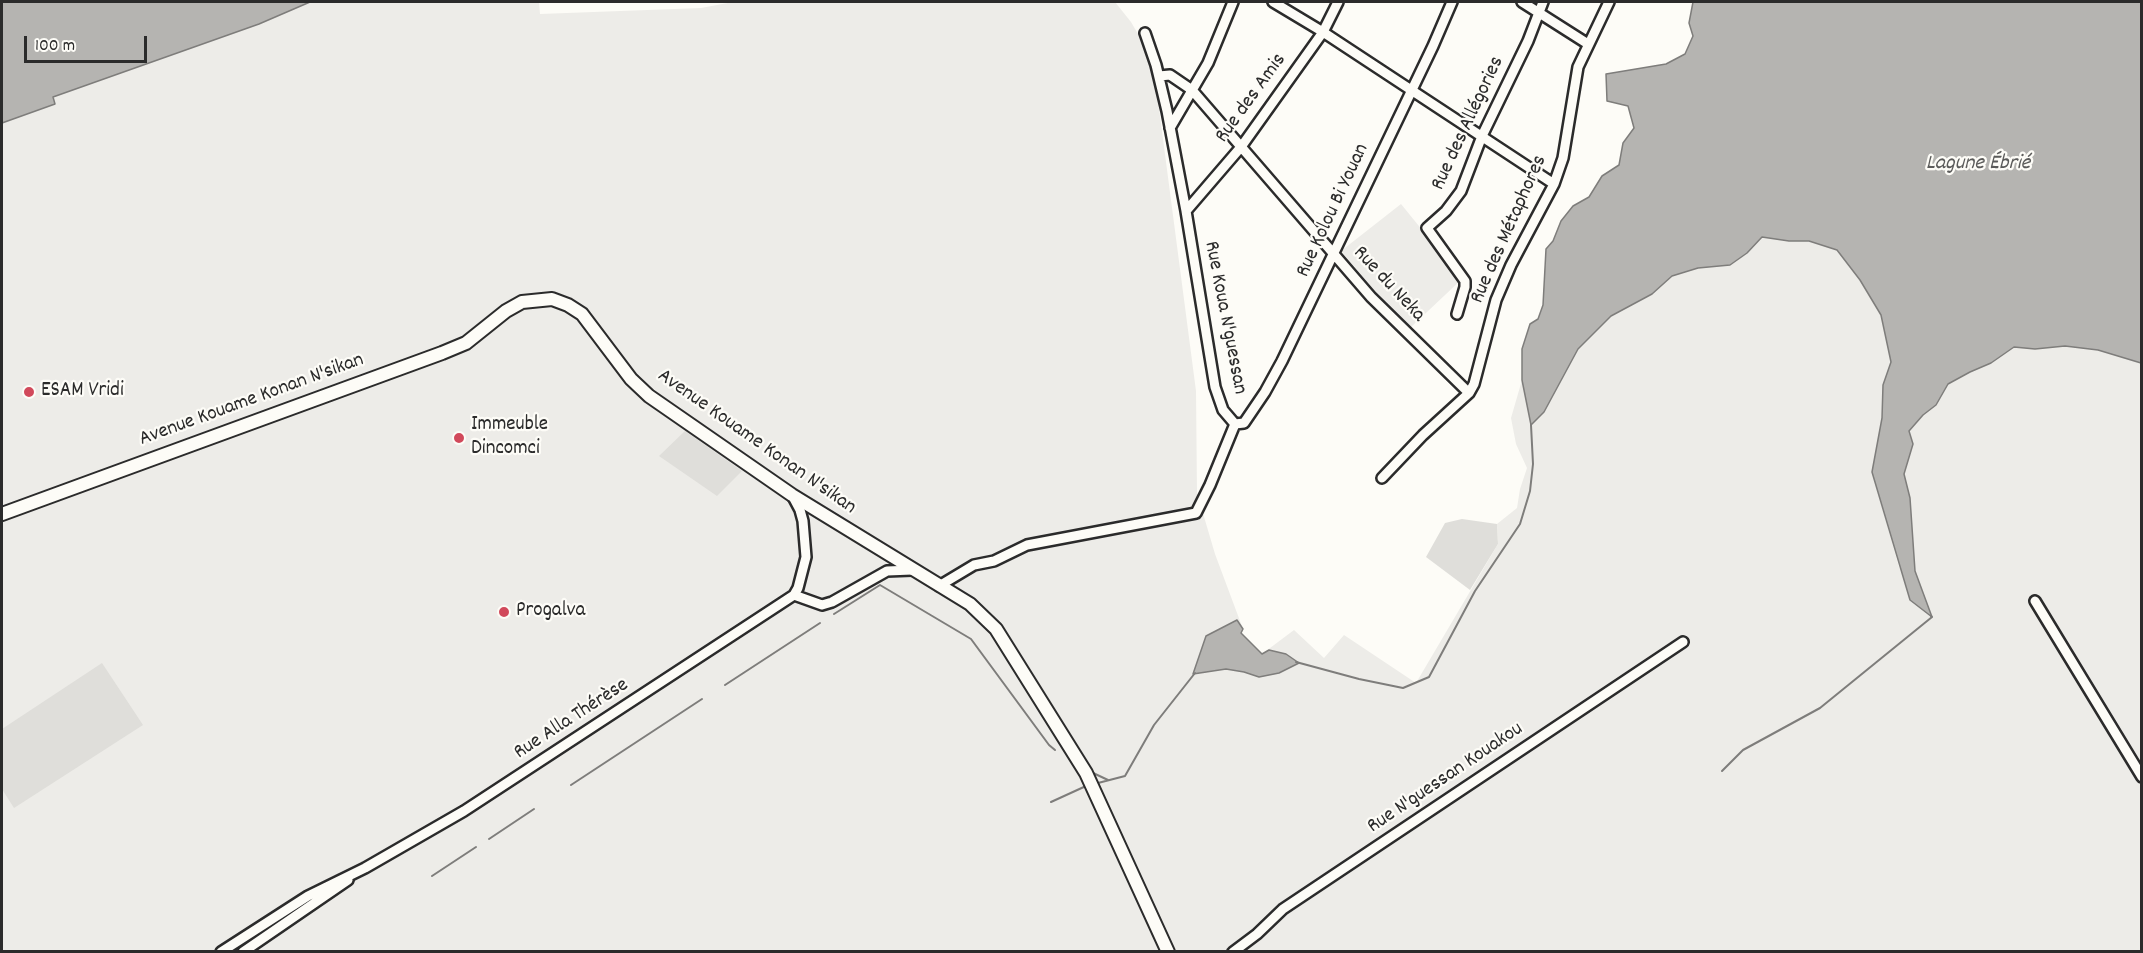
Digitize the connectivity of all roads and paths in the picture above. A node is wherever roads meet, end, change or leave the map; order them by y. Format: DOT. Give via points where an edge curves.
graph roads {
  1 [pos="1233,2"];
  2 [pos="1273,2"];
  3 [pos="1338,2"];
  4 [pos="1452,2"];
  5 [pos="1522,2"];
  6 [pos="1543,2"];
  7 [pos="1609,2"];
  8 [pos="1538,13"];
  9 [pos="1323,32"];
  10 [pos="1145,33"];
  11 [pos="1587,44"];
  12 [pos="1159,76"];
  13 [pos="1192,90"];
  14 [pos="1412,90"];
  15 [pos="1170,128"];
  16 [pos="1482,136"];
  17 [pos="1241,147"];
  18 [pos="1554,184"];
  19 [pos="1186,211"];
  20 [pos="1334,254"];
  21 [pos="1457,314"];
  22 [pos="1469,393"];
  23 [pos="1235,424"];
  24 [pos="1382,478"];
  25 [pos="792,495"];
  26 [pos="2,514"];
  27 [pos="912,570"];
  28 [pos="939,586"];
  29 [pos="794,595"];
  30 [pos="2035,601"];
  31 [pos="1683,642"];
  32 [pos="2142,777"];
  33 [pos="365,868"];
  34 [pos="221,951"];
  35 [pos="243,951"];
  36 [pos="1168,951"];
  37 [pos="1233,951"];
  1 -- 13 [label="street" via="1208,63"];
  2 -- 9 [label="street"];
  3 -- 9 [label="street, Rue des Amis"];
  4 -- 14 [label="street, Rue Kolou Bi Youan"];
  5 -- 8 [label="street"];
  6 -- 8 [label="street, Rue des Allégories"];
  7 -- 11 [label="street, Rue des Métaphores"];
  8 -- 11 [label="street"];
  8 -- 16 [label="street, Rue des Allégories"];
  9 -- 14 [label="street"];
  9 -- 17 [label="street, Rue des Amis"];
  10 -- 12 [label="street, Rue Koua N'guessan"];
  11 -- 18 [label="street, Rue des Métaphores" via="1578,67 1563,158"];
  12 -- 13 [label="street, Rue du Neka" via="1170,75"];
  12 -- 15 [label="street, Rue Koua N'guessan"];
  13 -- 15 [label="street"];
  13 -- 17 [label="street, Rue du Neka"];
  14 -- 16 [label="street"];
  14 -- 20 [label="street, Rue Kolou Bi Youan"];
  15 -- 19 [label="street, Rue Koua N'guessan"];
  16 -- 18 [label="street"];
  16 -- 21 [label="street, Rue des Allégories" via="1461,191 1427,228 1465,281"];
  17 -- 19 [label="street, Rue des Amis"];
  17 -- 20 [label="street, Rue du Neka"];
  18 -- 22 [label="street, Rue des Métaphores" via="1496,300"];
  19 -- 23 [label="street, Rue Koua N'guessan" via="1215,387 1223,410"];
  20 -- 22 [label="street, Rue du Neka" via="1371,297"];
  20 -- 23 [label="street, Rue Kolou Bi Youan" via="1265,392 1244,423"];
  22 -- 24 [label="street, Rue des Métaphores"];
  23 -- 28 [label="street, Rue Koua N'guessan" via="1196,513 1027,545 994,561 975,565"];
  25 -- 26 [label="street, Avenue Kouame Konan N'sikan" via="649,396 632,380 582,314 552,299 535,299 506,311 465,343 442,353"];
  25 -- 27 [label="street, Avenue Kouame Konan N'sikan"];
  25 -- 29 [label="street" via="803,521 806,557"];
  27 -- 28 [label="street, Avenue Kouame Konan N'sikan"];
  27 -- 29 [label="street" via="887,571 822,605"];
  28 -- 36 [label="street, Avenue Kouame Konan N'sikan" via="970,604 996,629 1044,704 1086,773"];
  29 -- 33 [label="street, Rue Alla Thérèse" via="536,766"];
  30 -- 32 [label="street"];
  31 -- 37 [label="street, Rue N'guessan Kouakou" via="1283,909"];
  33 -- 34 [label="street, Rue Alla Thérèse" via="308,896"];
  33 -- 35 [label="street, Rue Alla Thérèse"];
}
